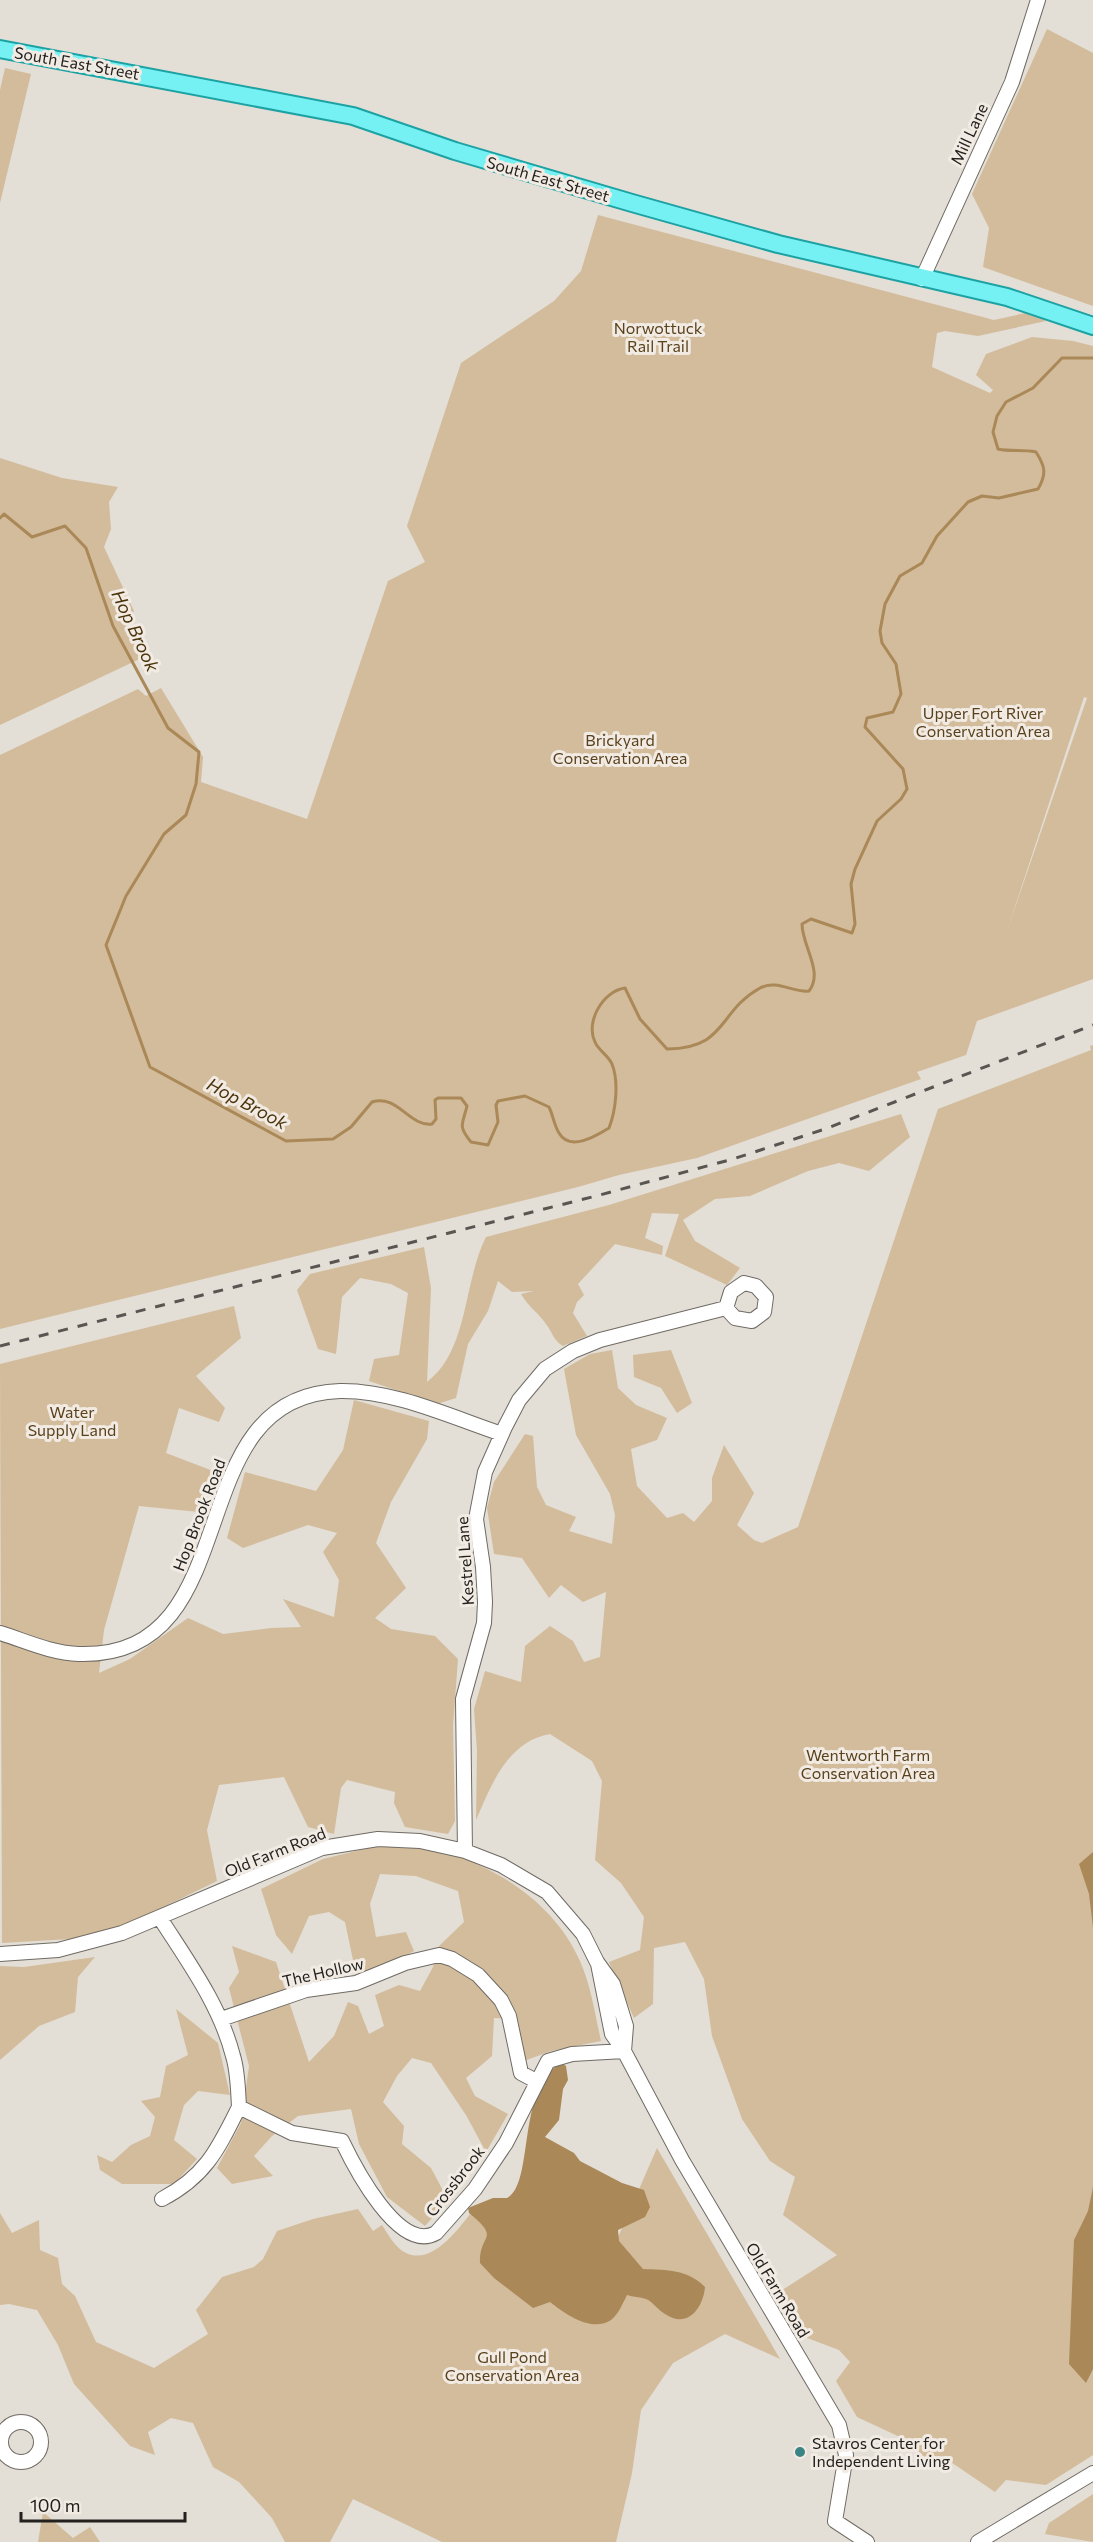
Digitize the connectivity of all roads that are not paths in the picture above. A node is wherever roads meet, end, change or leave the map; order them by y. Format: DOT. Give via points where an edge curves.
graph roads {
  1 [pos="1038,0"];
  2 [pos="0,49"];
  3 [pos="922,279"];
  4 [pos="1093,326"];
  5 [pos="726,1308"];
  6 [pos="502,1434"];
  7 [pos="0,1633"];
  8 [pos="465,1851"];
  9 [pos="160,1918"];
  10 [pos="0,1954"];
  11 [pos="220,2019"];
  12 [pos="624,2051"];
  13 [pos="536,2081"];
  14 [pos="239,2107"];
  15 [pos="162,2199"];
  16 [pos="1093,2474"];
  17 [pos="867,2542"];
  18 [pos="978,2542"];
  1 -- 3 [label="street, Mill Lane" via="1015,76"];
  2 -- 3 [label="main road, South East Street" via="353,116 455,151 632,203"];
  3 -- 4 [label="main road, South East Street" via="1007,297"];
  5 -- 6 [label="street, Kestrel Lane" via="600,1340 573,1351 545,1369 532,1384"];
  6 -- 7 [label="street, Hop Brook Road" via="392,1398 357,1392 326,1393 300,1400 271,1416 250,1439 229,1477 196,1575 178,1607 151,1634 116,1650 77,1654 43,1648"];
  6 -- 8 [label="street, Kestrel Lane" via="485,1472 476,1519 485,1602 484,1623 463,1699"];
  8 -- 9 [label="street, Old Farm Road" via="397,1839 322,1848"];
  8 -- 12 [label="street, Old Farm Road" via="501,1865 547,1892 583,1934 597,1962 612,2034"];
  9 -- 10 [label="street, Old Farm Road" via="58,1950"];
  9 -- 11 [label="street"];
  11 -- 13 [label="street, The Hollow" via="306,1990 356,1983 405,1962 439,1955 466,1966 495,1993 509,2016 518,2068"];
  11 -- 14 [label="street" via="234,2058"];
  12 -- 13 [label="street, Crossbrook" via="572,2054 548,2061"];
  12 -- 17 [label="street, Old Farm Road" via="682,2160 839,2425 846,2455 835,2521"];
  13 -- 14 [label="street, Crossbrook" via="506,2143 436,2233 428,2237 394,2221 363,2184 342,2140 292,2133"];
  14 -- 15 [label="street" via="208,2165 184,2187"];
  16 -- 18 [label="street"];
}
